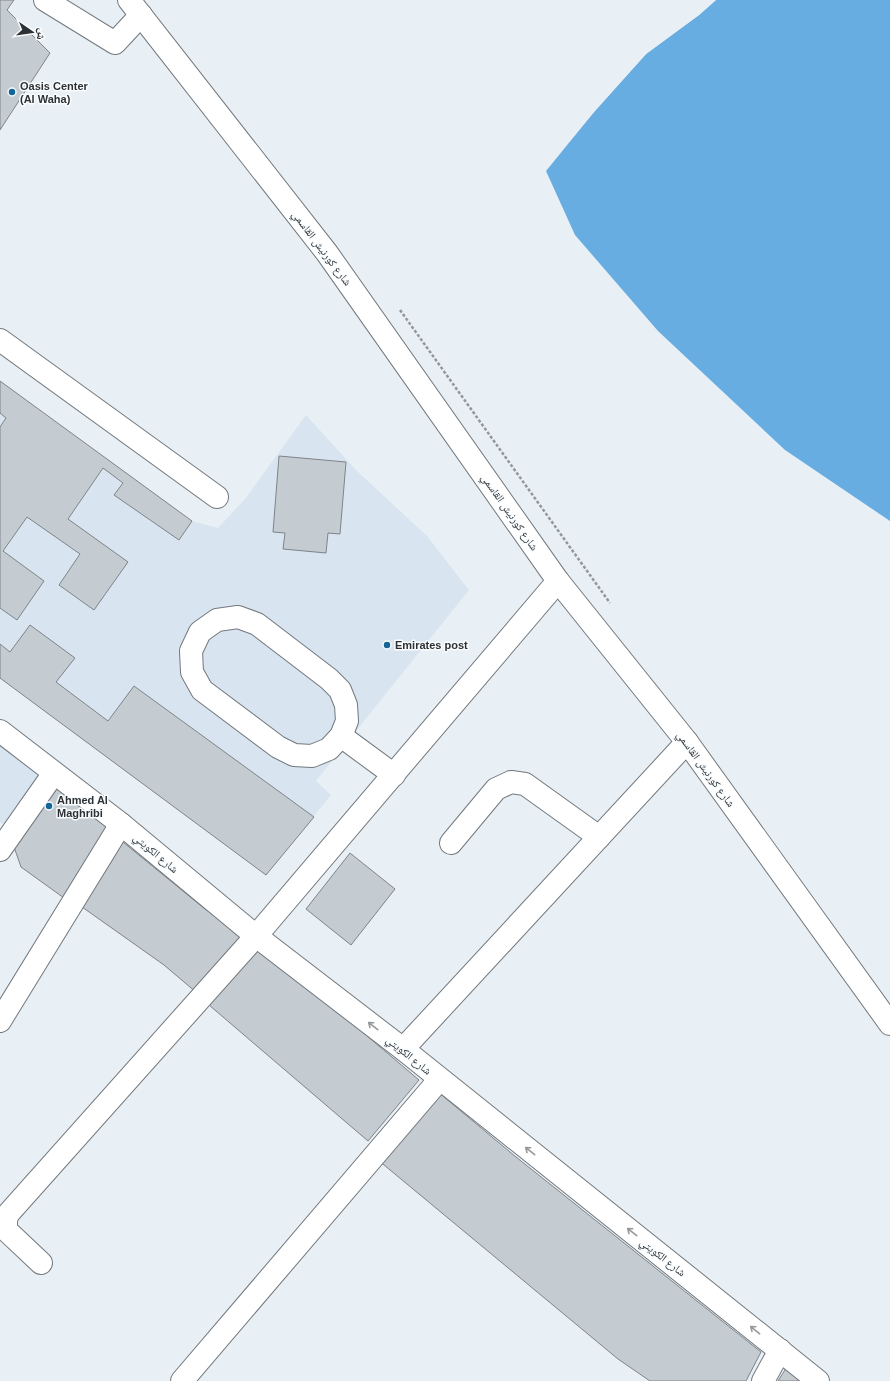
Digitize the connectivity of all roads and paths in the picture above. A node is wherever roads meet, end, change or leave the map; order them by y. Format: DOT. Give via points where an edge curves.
graph roads {
  1 [pos="45,0"];
  2 [pos="135,8"];
  3 [pos="396,305"];
  4 [pos="0,340"];
  5 [pos="217,497"];
  6 [pos="558,581"];
  7 [pos="614,609"];
  8 [pos="0,731"];
  9 [pos="341,736"];
  10 [pos="687,742"];
  11 [pos="54,773"];
  12 [pos="394,775"];
  13 [pos="121,824"];
  14 [pos="599,838"];
  15 [pos="451,843"];
  16 [pos="0,850"];
  17 [pos="256,936"];
  18 [pos="0,1022"];
  19 [pos="890,1024"];
  20 [pos="403,1049"];
  21 [pos="439,1080"];
  22 [pos="42,1263"];
  23 [pos="780,1350"];
  24 [pos="182,1381"];
  25 [pos="763,1381"];
  26 [pos="818,1381"];
  1 -- 2 [label="street" via="115,43"];
  2 -- 6 [label="street, شارع كورنيش القاسمي" via="327,253"];
  3 -- 7 [label="path"];
  4 -- 5 [label="street"];
  6 -- 10 [label="street, شارع كورنيش القاسمي"];
  6 -- 12 [label="street"];
  8 -- 11 [label="street, شارع الكويتي"];
  9 -- 9 [label="street" via="347,721 346,705 340,690 257,624 238,617 217,620 200,632 191,651 192,672 202,690 278,747 294,755 312,756 329,749"];
  9 -- 12 [label="street"];
  10 -- 14 [label="street"];
  10 -- 19 [label="street, شارع كورنيش القاسمي"];
  11 -- 13 [label="street, شارع الكويتي"];
  11 -- 16 [label="street"];
  12 -- 17 [label="street"];
  13 -- 17 [label="street, شارع الكويتي"];
  13 -- 18 [label="street"];
  14 -- 15 [label="street" via="525,784 511,782 496,789"];
  14 -- 20 [label="street"];
  20 -- 17 [label="street, شارع الكويتي, one-way"];
  17 -- 22 [label="street" via="8,1214 6,1230"];
  20 -- 21 [label="street, شارع الكويتي"];
  23 -- 21 [label="street, شارع الكويتي, one-way"];
  21 -- 24 [label="street"];
  23 -- 25 [label="street"];
  23 -- 26 [label="street, شارع الكويتي"];
}
